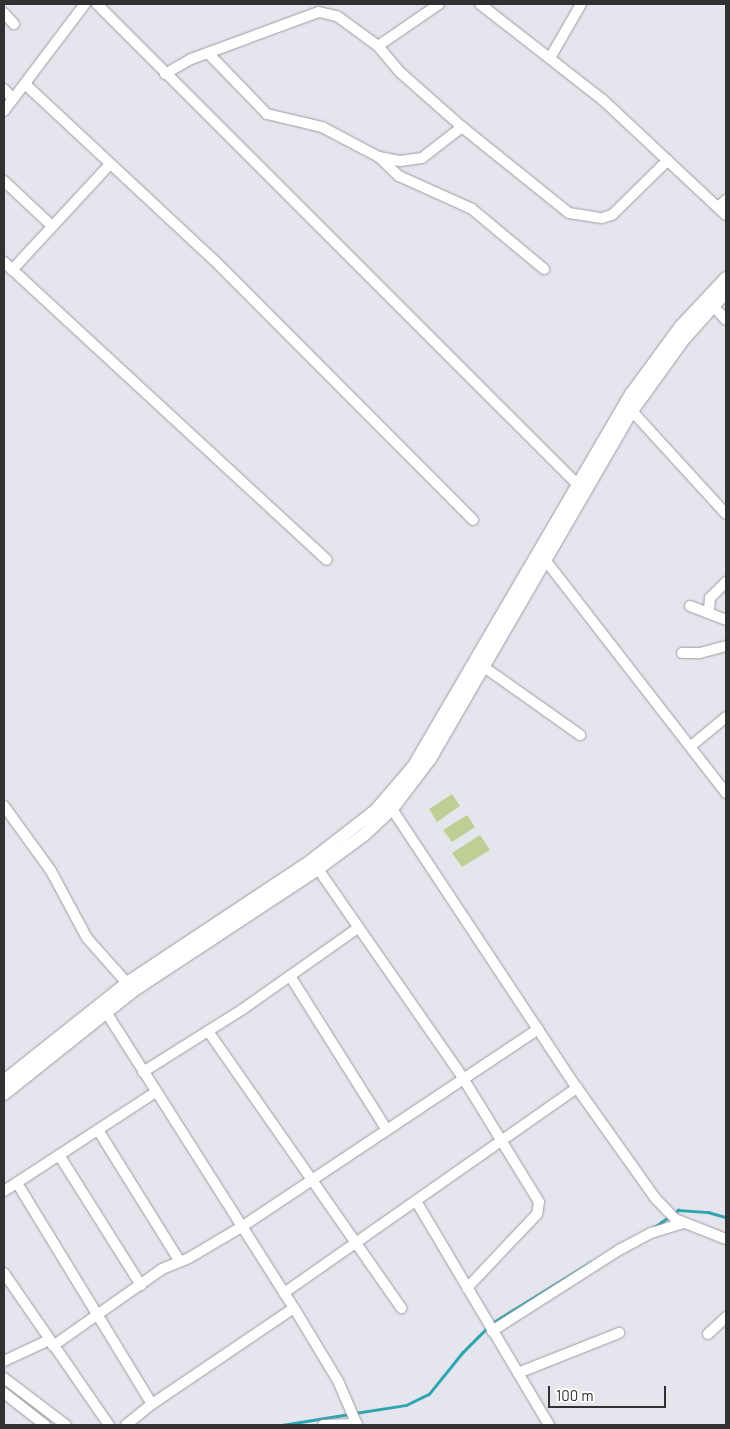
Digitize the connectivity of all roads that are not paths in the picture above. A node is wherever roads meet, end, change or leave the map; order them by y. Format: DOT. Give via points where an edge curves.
graph roads {
  1 [pos="85,4"];
  2 [pos="97,4"];
  3 [pos="439,4"];
  4 [pos="480,4"];
  5 [pos="581,4"];
  6 [pos="4,13"];
  7 [pos="14,24"];
  8 [pos="378,46"];
  9 [pos="208,53"];
  10 [pos="550,58"];
  11 [pos="165,74"];
  12 [pos="25,84"];
  13 [pos="4,89"];
  14 [pos="13,98"];
  15 [pos="4,111"];
  16 [pos="462,127"];
  17 [pos="379,157"];
  18 [pos="668,160"];
  19 [pos="110,164"];
  20 [pos="4,181"];
  21 [pos="722,204"];
  22 [pos="726,215"];
  23 [pos="52,226"];
  24 [pos="4,262"];
  25 [pos="544,269"];
  26 [pos="12,270"];
  27 [pos="726,278"];
  28 [pos="726,292"];
  29 [pos="713,306"];
  30 [pos="726,320"];
  31 [pos="632,412"];
  32 [pos="582,488"];
  33 [pos="726,514"];
  34 [pos="473,520"];
  35 [pos="327,560"];
  36 [pos="546,561"];
  37 [pos="726,582"];
  38 [pos="690,606"];
  39 [pos="708,611"];
  40 [pos="726,620"];
  41 [pos="726,646"];
  42 [pos="682,653"];
  43 [pos="484,667"];
  44 [pos="726,717"];
  45 [pos="580,735"];
  46 [pos="691,746"];
  47 [pos="726,793"];
  48 [pos="4,806"];
  49 [pos="392,809"];
  50 [pos="318,869"];
  51 [pos="358,928"];
  52 [pos="290,976"];
  53 [pos="127,983"];
  54 [pos="106,1012"];
  55 [pos="538,1029"];
  56 [pos="208,1031"];
  57 [pos="143,1072"];
  58 [pos="463,1078"];
  59 [pos="4,1081"];
  60 [pos="576,1088"];
  61 [pos="156,1092"];
  62 [pos="4,1094"];
  63 [pos="98,1130"];
  64 [pos="387,1130"];
  65 [pos="503,1138"];
  66 [pos="59,1155"];
  67 [pos="313,1179"];
  68 [pos="17,1183"];
  69 [pos="4,1192"];
  70 [pos="416,1201"];
  71 [pos="679,1221"];
  72 [pos="243,1226"];
  73 [pos="726,1239"];
  74 [pos="356,1243"];
  75 [pos="179,1260"];
  76 [pos="4,1273"];
  77 [pos="142,1284"];
  78 [pos="467,1288"];
  79 [pos="284,1293"];
  80 [pos="294,1308"];
  81 [pos="402,1308"];
  82 [pos="98,1315"];
  83 [pos="726,1317"];
  84 [pos="489,1327"];
  85 [pos="619,1333"];
  86 [pos="708,1334"];
  87 [pos="51,1343"];
  88 [pos="4,1361"];
  89 [pos="518,1373"];
  90 [pos="4,1378"];
  91 [pos="4,1393"];
  92 [pos="152,1404"];
  93 [pos="356,1423"];
  94 [pos="46,1425"];
  95 [pos="66,1425"];
  96 [pos="109,1425"];
  97 [pos="126,1425"];
  98 [pos="323,1425"];
  99 [pos="549,1425"];
  1 -- 12 [label="street"];
  2 -- 11 [label="street"];
  3 -- 8 [label="street"];
  4 -- 10 [label="street"];
  5 -- 10 [label="street"];
  6 -- 7 [label="street"];
  8 -- 9 [label="street" via="337,16 319,12"];
  8 -- 16 [label="street" via="401,73"];
  9 -- 11 [label="street"];
  9 -- 17 [label="street" via="266,114 322,127"];
  10 -- 18 [label="street" via="603,100"];
  11 -- 32 [label="street"];
  12 -- 14 [label="street"];
  12 -- 19 [label="street"];
  13 -- 14 [label="street"];
  14 -- 15 [label="street"];
  16 -- 17 [label="street" via="422,158 400,161"];
  16 -- 18 [label="street" via="555,202 579,217 612,215"];
  17 -- 25 [label="street" via="399,176 472,209"];
  18 -- 21 [label="street"];
  19 -- 23 [label="street"];
  19 -- 34 [label="street" via="214,260"];
  20 -- 23 [label="street"];
  21 -- 22 [label="street"];
  23 -- 26 [label="street"];
  24 -- 26 [label="street"];
  26 -- 35 [label="street"];
  27 -- 32 [label="main road" via="653,362"];
  28 -- 29 [label="main road"];
  29 -- 30 [label="street"];
  29 -- 31 [label="main road" via="668,360"];
  31 -- 32 [label="main road"];
  31 -- 33 [label="street"];
  32 -- 36 [label="main road"];
  32 -- 53 [label="main road" via="413,766 376,810 312,860"];
  36 -- 43 [label="main road"];
  36 -- 46 [label="street"];
  37 -- 39 [label="street" via="710,598"];
  38 -- 39 [label="street"];
  39 -- 40 [label="street"];
  41 -- 42 [label="street" via="700,653"];
  43 -- 45 [label="street"];
  43 -- 49 [label="main road" via="430,759"];
  44 -- 46 [label="street"];
  46 -- 47 [label="street"];
  48 -- 53 [label="street" via="51,871 87,938"];
  49 -- 50 [label="main road" via="364,835"];
  49 -- 55 [label="street"];
  50 -- 51 [label="street"];
  50 -- 54 [label="main road"];
  51 -- 52 [label="street"];
  51 -- 58 [label="street"];
  52 -- 56 [label="street"];
  52 -- 64 [label="street"];
  53 -- 59 [label="main road"];
  54 -- 57 [label="street"];
  54 -- 62 [label="main road"];
  55 -- 58 [label="street"];
  55 -- 60 [label="street"];
  56 -- 57 [label="street"];
  56 -- 67 [label="street"];
  57 -- 61 [label="street"];
  58 -- 64 [label="street"];
  58 -- 65 [label="street"];
  60 -- 65 [label="street"];
  60 -- 71 [label="street" via="666,1209"];
  61 -- 63 [label="street"];
  61 -- 72 [label="street"];
  63 -- 66 [label="street"];
  63 -- 75 [label="street"];
  64 -- 67 [label="street"];
  65 -- 70 [label="street"];
  65 -- 78 [label="street" via="540,1209"];
  66 -- 68 [label="street"];
  66 -- 77 [label="street"];
  67 -- 72 [label="street"];
  67 -- 74 [label="street"];
  68 -- 69 [label="street"];
  68 -- 82 [label="street"];
  70 -- 74 [label="street"];
  70 -- 78 [label="street"];
  71 -- 73 [label="street"];
  71 -- 84 [label="street" via="619,1250"];
  72 -- 75 [label="street" via="189,1258"];
  72 -- 79 [label="street"];
  74 -- 79 [label="street"];
  74 -- 81 [label="street"];
  75 -- 77 [label="street"];
  76 -- 87 [label="street"];
  77 -- 82 [label="street"];
  78 -- 84 [label="street"];
  79 -- 80 [label="street"];
  80 -- 92 [label="street"];
  80 -- 93 [label="street" via="349,1402"];
  82 -- 87 [label="street"];
  82 -- 92 [label="street"];
  83 -- 86 [label="street"];
  84 -- 89 [label="street"];
  85 -- 89 [label="street"];
  87 -- 88 [label="street"];
  87 -- 96 [label="street"];
  89 -- 99 [label="street"];
  90 -- 95 [label="street"];
  91 -- 94 [label="street"];
  92 -- 97 [label="street"];
  93 -- 98 [label="street"];
}
